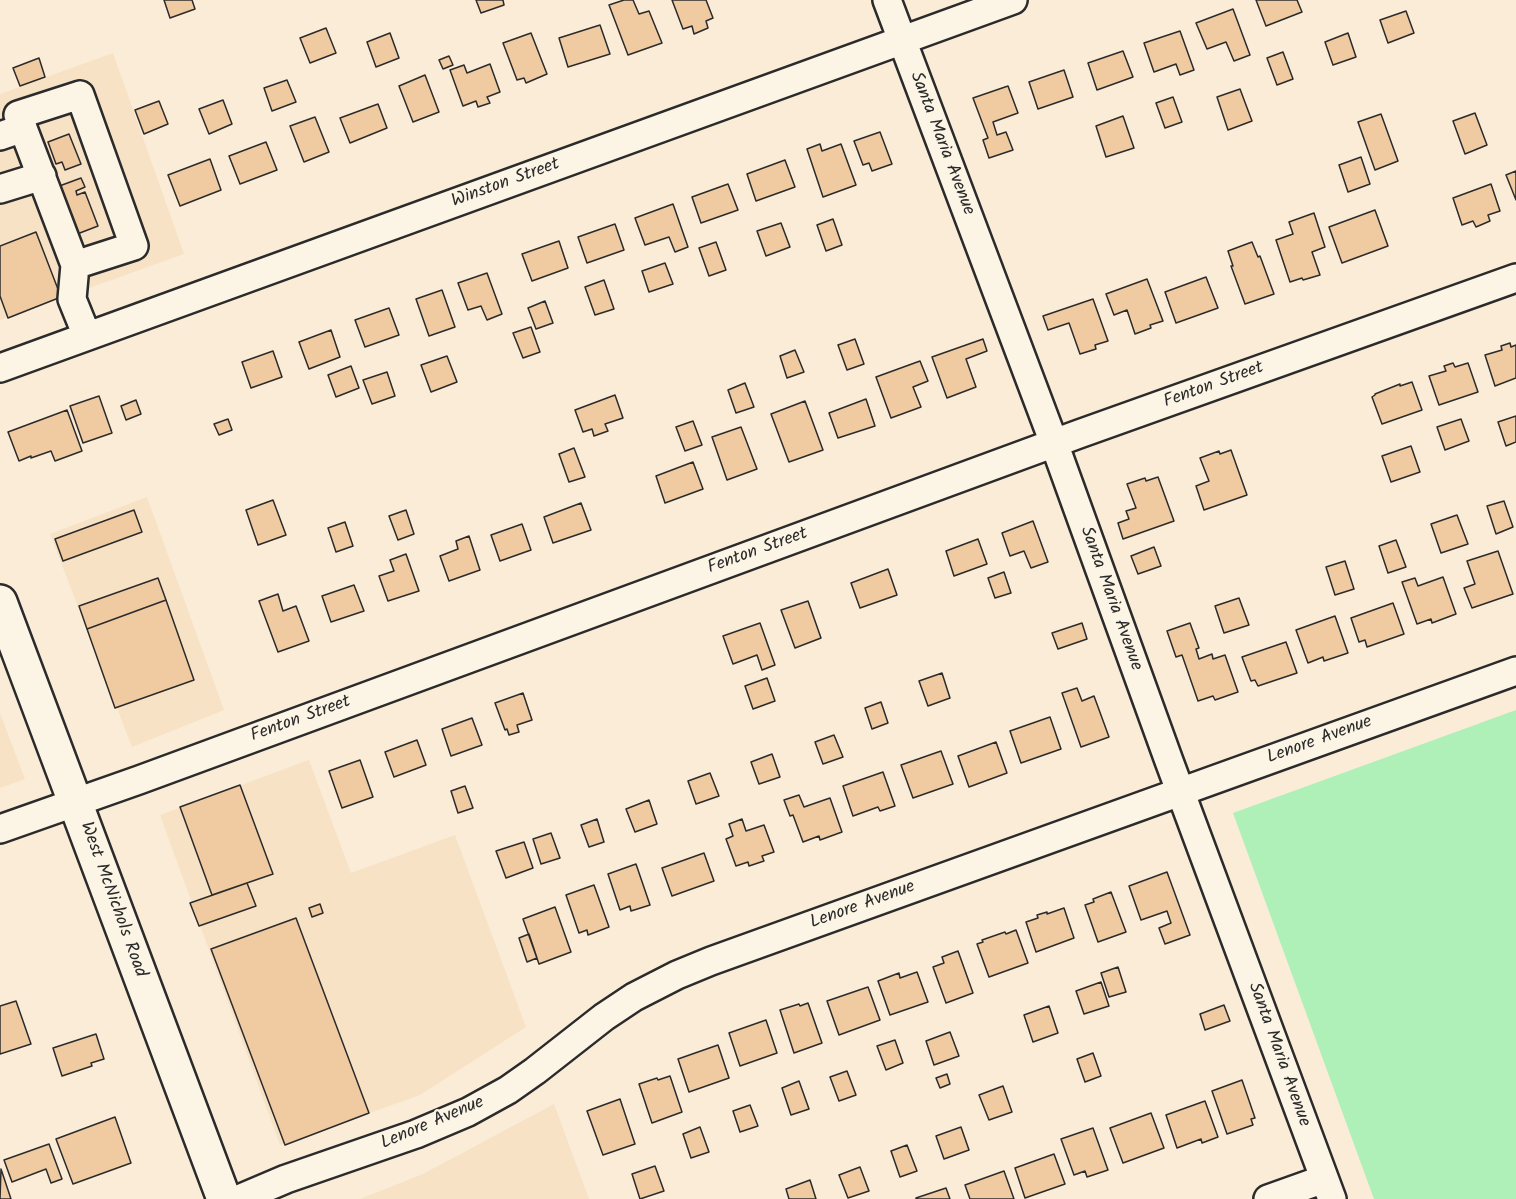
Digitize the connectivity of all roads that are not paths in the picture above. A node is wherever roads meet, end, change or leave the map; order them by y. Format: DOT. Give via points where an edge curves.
graph roads {
  1 [pos="887,0"];
  2 [pos="1013,0"];
  3 [pos="902,40"];
  4 [pos="12,132"];
  5 [pos="42,176"];
  6 [pos="0,189"];
  7 [pos="75,265"];
  8 [pos="1516,278"];
  9 [pos="87,336"];
  10 [pos="0,368"];
  11 [pos="1054,443"];
  12 [pos="0,602"];
  13 [pos="1516,671"];
  14 [pos="1180,791"];
  15 [pos="76,803"];
  16 [pos="0,829"];
  17 [pos="1328,1189"];
  18 [pos="224,1199"];
  19 [pos="240,1199"];
  20 [pos="1268,1199"];
  1 -- 3 [label="street, Santa Maria Avenue"];
  2 -- 3 [label="street, Winston Street"];
  3 -- 9 [label="street, Winston Street"];
  3 -- 11 [label="street, Santa Maria Avenue"];
  4 -- 5 [label="street"];
  4 -- 7 [label="street" via="18,115 80,95 134,246"];
  5 -- 6 [label="street"];
  5 -- 7 [label="street"];
  7 -- 9 [label="street" via="72,299"];
  8 -- 11 [label="street, Fenton Street"];
  9 -- 10 [label="street, Winston Street"];
  11 -- 14 [label="street, Santa Maria Avenue"];
  11 -- 15 [label="street, Fenton Street"];
  12 -- 15 [label="main road, West McNichols Road"];
  13 -- 14 [label="street, Lenore Avenue"];
  14 -- 17 [label="street, Santa Maria Avenue"];
  14 -- 19 [label="street, Lenore Avenue" via="677,975 611,1012 508,1090 468,1112"];
  15 -- 16 [label="street, Fenton Street"];
  15 -- 18 [label="main road, West McNichols Road"];
  17 -- 20 [label="street"];
}
